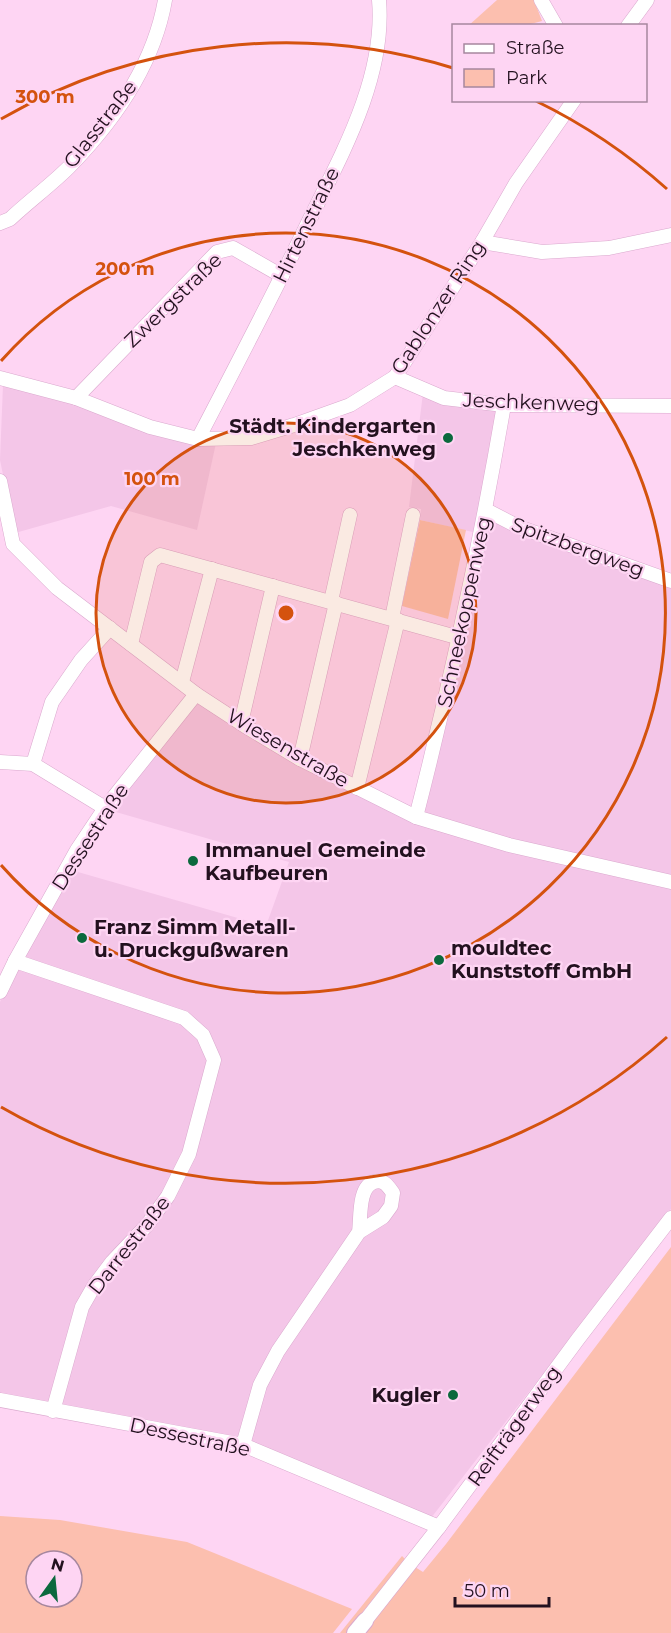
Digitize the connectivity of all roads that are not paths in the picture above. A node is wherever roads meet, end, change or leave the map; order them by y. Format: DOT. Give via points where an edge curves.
graph roads {
  1 [pos="165,0"];
  2 [pos="379,0"];
  3 [pos="541,0"];
  4 [pos="647,0"];
  5 [pos="555,24"];
  6 [pos="629,24"];
  7 [pos="573,102"];
  8 [pos="0,223"];
  9 [pos="671,235"];
  10 [pos="482,242"];
  11 [pos="282,276"];
  12 [pos="395,377"];
  13 [pos="0,378"];
  14 [pos="76,398"];
  15 [pos="504,405"];
  16 [pos="671,406"];
  17 [pos="198,439"];
  18 [pos="0,481"];
  19 [pos="486,510"];
  20 [pos="413,514"];
  21 [pos="350,515"];
  22 [pos="6,546"];
  23 [pos="212,569"];
  24 [pos="671,581"];
  25 [pos="273,586"];
  26 [pos="334,602"];
  27 [pos="395,619"];
  28 [pos="110,628"];
  29 [pos="460,638"];
  30 [pos="131,644"];
  31 [pos="182,682"];
  32 [pos="196,694"];
  33 [pos="241,723"];
  34 [pos="300,759"];
  35 [pos="0,762"];
  36 [pos="33,764"];
  37 [pos="357,788"];
  38 [pos="105,808"];
  39 [pos="416,817"];
  40 [pos="671,882"];
  41 [pos="15,961"];
  42 [pos="0,992"];
  43 [pos="671,1218"];
  44 [pos="358,1232"];
  45 [pos="0,1400"];
  46 [pos="53,1411"];
  47 [pos="243,1445"];
  48 [pos="439,1527"];
  49 [pos="360,1627"];
  1 -- 8 [label="street, Glasstraße" via="159,30 135,84 69,167 10,219"];
  2 -- 11 [label="street, Hirtenstraße" via="377,60 370,83 340,158"];
  3 -- 5 [label="street"];
  4 -- 6 [label="street"];
  7 -- 10 [label="street, Gablonzer Ring" via="516,183"];
  9 -- 10 [label="street" via="609,248 542,252"];
  10 -- 12 [label="street, Gablonzer Ring"];
  11 -- 14 [label="street, Zwergstraße" via="233,248 217,252"];
  11 -- 17 [label="street, Hirtenstraße"];
  12 -- 15 [label="street, Jeschkenweg" via="444,398"];
  12 -- 17 [label="street, Gablonzer Ring" via="350,405 294,425 251,438"];
  13 -- 14 [label="street, Gablonzer Ring"];
  14 -- 17 [label="street, Gablonzer Ring" via="150,427"];
  15 -- 16 [label="street, Jeschkenweg"];
  15 -- 19 [label="street, Schneekoppenweg"];
  18 -- 22 [label="street, Wiesenstraße"];
  19 -- 24 [label="street, Spitzbergweg" via="519,527"];
  19 -- 29 [label="street, Schneekoppenweg"];
  20 -- 27 [label="street"];
  21 -- 26 [label="street"];
  22 -- 28 [label="street, Wiesenstraße"];
  23 -- 25 [label="street"];
  23 -- 30 [label="street" via="160,555 151,562"];
  23 -- 31 [label="street"];
  25 -- 26 [label="street"];
  25 -- 33 [label="street"];
  26 -- 27 [label="street"];
  26 -- 34 [label="street"];
  27 -- 29 [label="street"];
  27 -- 37 [label="street"];
  28 -- 30 [label="street, Wiesenstraße"];
  28 -- 36 [label="street" via="81,660 52,702"];
  29 -- 39 [label="street, Schneekoppenweg"];
  30 -- 31 [label="street, Wiesenstraße"];
  31 -- 32 [label="street, Wiesenstraße"];
  32 -- 33 [label="street, Wiesenstraße"];
  32 -- 38 [label="street, Dessestraße"];
  33 -- 34 [label="street, Wiesenstraße"];
  34 -- 37 [label="street, Wiesenstraße"];
  35 -- 36 [label="street"];
  36 -- 38 [label="street"];
  37 -- 39 [label="street, Wiesenstraße"];
  38 -- 41 [label="street, Dessestraße"];
  39 -- 40 [label="street, Wiesenstraße" via="509,845"];
  41 -- 42 [label="street, Dessestraße"];
  41 -- 46 [label="street, Darrestraße" via="184,1018 203,1035 213,1060 189,1154 168,1196 147,1226 112,1262 82,1306"];
  43 -- 48 [label="street, Reifträgerweg"];
  44 -- 47 [label="street" via="278,1351 260,1385"];
  45 -- 46 [label="street, Dessestraße"];
  46 -- 47 [label="street, Dessestraße"];
  47 -- 48 [label="street, Dessestraße"];
  48 -- 49 [label="street, Reifträgerweg"];
}
